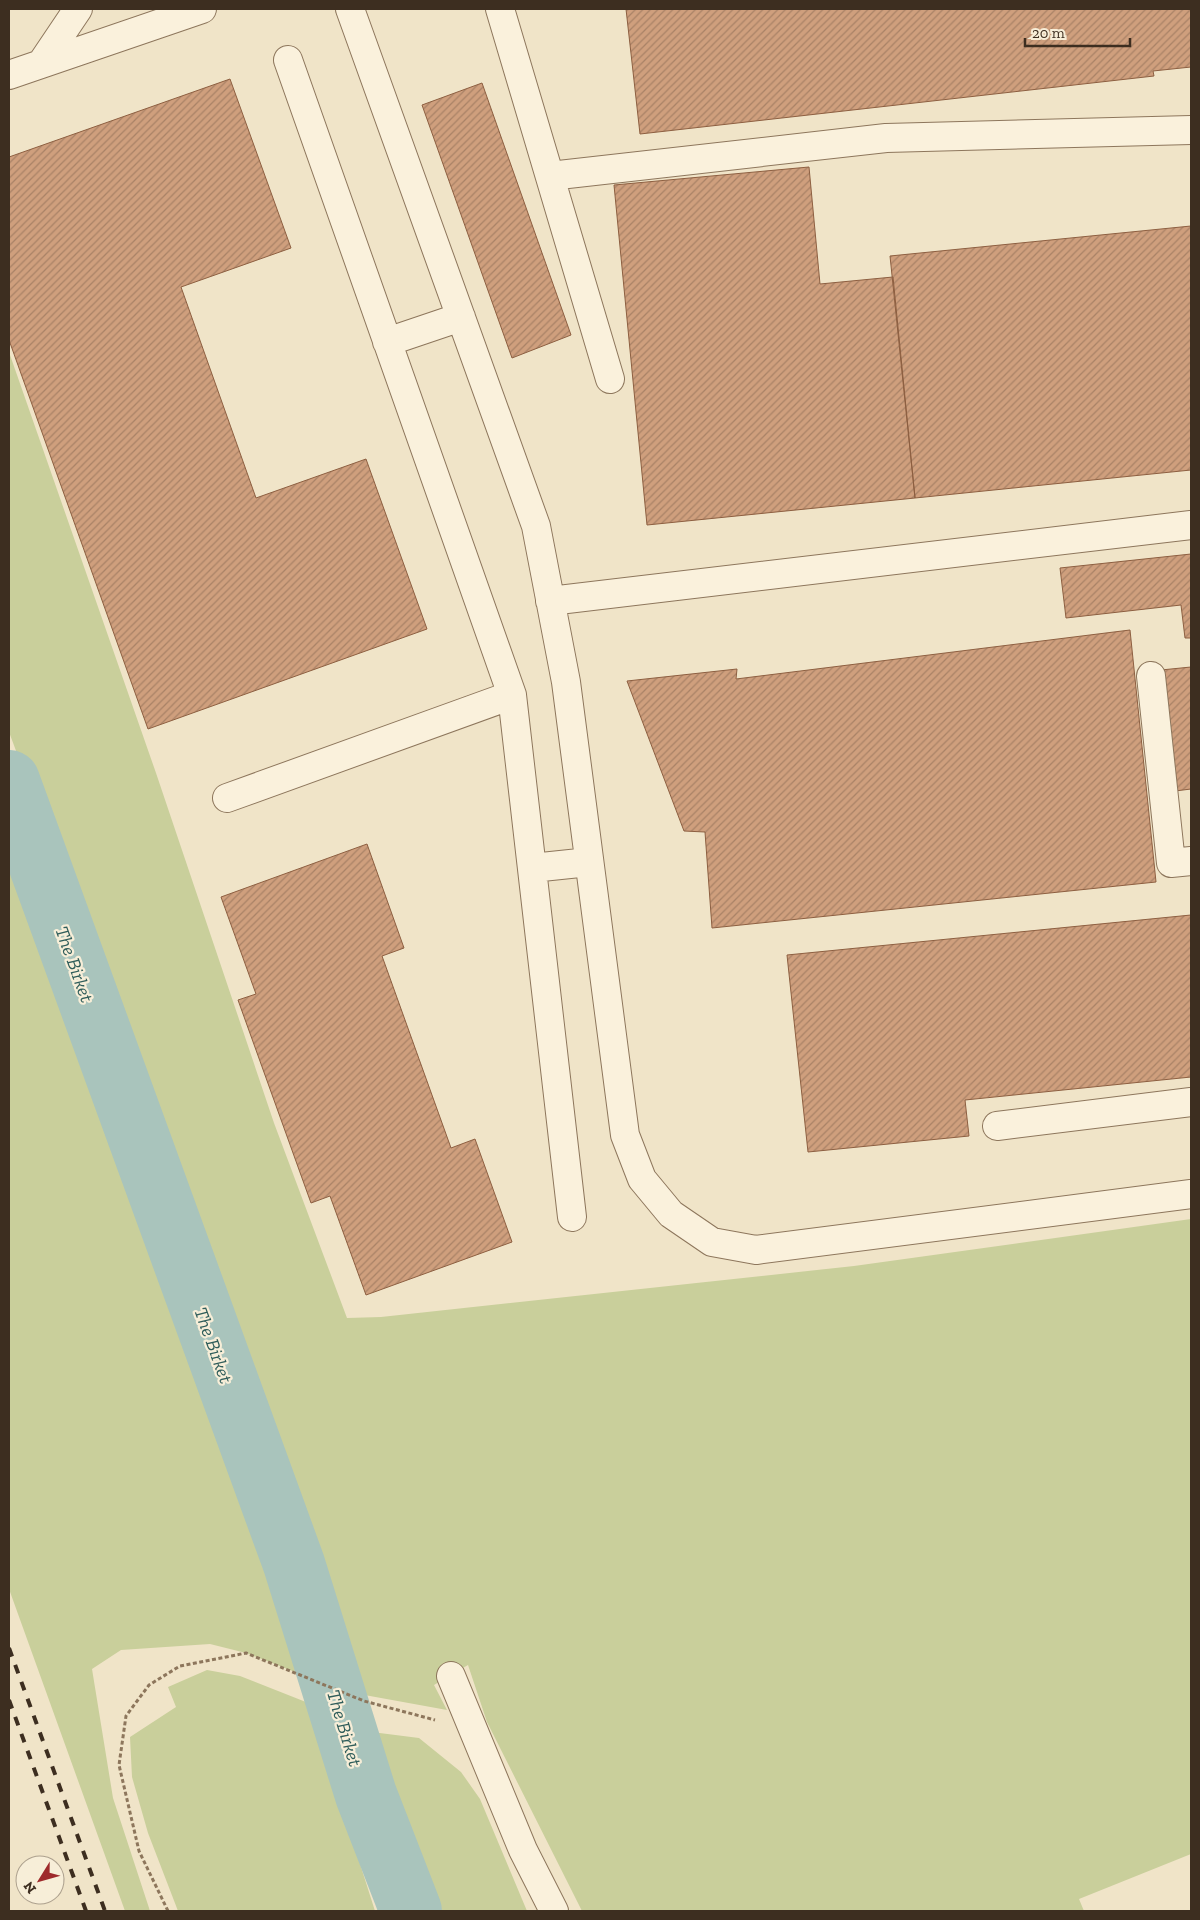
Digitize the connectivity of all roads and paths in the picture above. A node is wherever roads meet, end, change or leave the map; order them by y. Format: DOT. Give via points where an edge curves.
graph roads {
  1 [pos="78,9"];
  2 [pos="202,9"];
  3 [pos="350,9"];
  4 [pos="500,9"];
  5 [pos="288,60"];
  6 [pos="41,64"];
  7 [pos="9,75"];
  8 [pos="1191,130"];
  9 [pos="550,176"];
  10 [pos="461,317"];
  11 [pos="387,342"];
  12 [pos="610,379"];
  13 [pos="1191,525"];
  14 [pos="550,602"];
  15 [pos="1151,676"];
  16 [pos="512,695"];
  17 [pos="227,798"];
  18 [pos="1191,861"];
  19 [pos="589,862"];
  20 [pos="532,868"];
  21 [pos="1191,1102"];
  22 [pos="997,1126"];
  23 [pos="1191,1194"];
  24 [pos="572,1217"];
  25 [pos="451,1676"];
  26 [pos="474,1731"];
  27 [pos="168,1911"];
  28 [pos="554,1911"];
  1 -- 6 [label="lane"];
  2 -- 6 [label="lane"];
  3 -- 10 [label="lane"];
  4 -- 9 [label="lane"];
  5 -- 11 [label="lane"];
  6 -- 7 [label="lane"];
  8 -- 9 [label="lane" via="886,138"];
  9 -- 12 [label="lane"];
  10 -- 11 [label="lane"];
  10 -- 14 [label="lane" via="536,526"];
  11 -- 16 [label="lane"];
  13 -- 14 [label="lane"];
  14 -- 19 [label="lane" via="566,682"];
  15 -- 18 [label="lane" via="1171,863"];
  16 -- 17 [label="lane"];
  16 -- 20 [label="lane"];
  19 -- 20 [label="lane"];
  19 -- 23 [label="lane" via="625,1135 642,1179 659,1200 671,1214 712,1242 756,1250"];
  20 -- 24 [label="lane"];
  21 -- 22 [label="lane"];
  25 -- 26 [label="lane"];
  26 -- 27 [label="path" via="364,1701 246,1653 180,1666 149,1685 126,1716 119,1765 138,1851"];
  26 -- 28 [label="lane" via="523,1850"];
}
